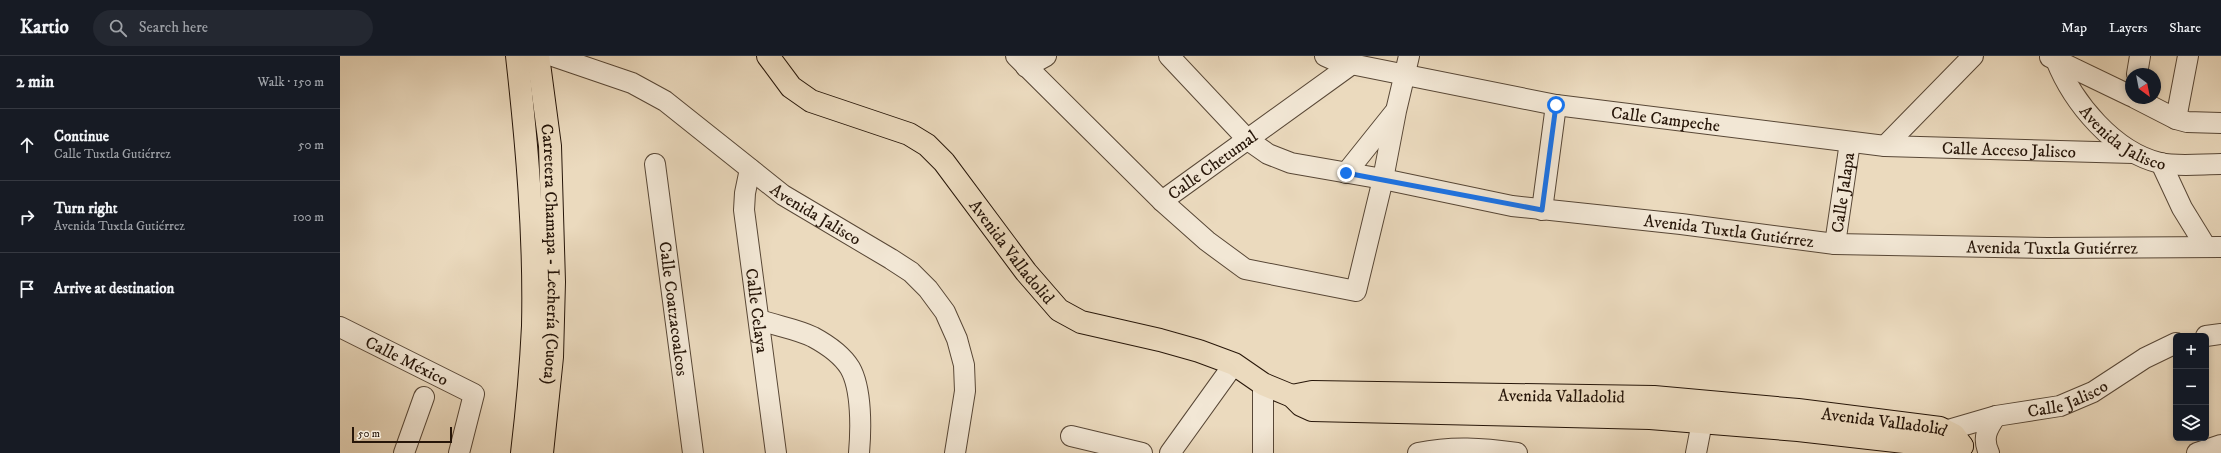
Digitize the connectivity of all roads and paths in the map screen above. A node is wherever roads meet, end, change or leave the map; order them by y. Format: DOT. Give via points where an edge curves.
graph roads {
  1 [pos="517,56"];
  2 [pos="538,56"];
  3 [pos="553,56"];
  4 [pos="768,56"];
  5 [pos="1046,56"];
  6 [pos="1169,56"];
  7 [pos="1325,56"];
  8 [pos="1409,56"];
  9 [pos="1973,56"];
  10 [pos="2140,56"];
  11 [pos="2188,56"];
  12 [pos="2053,58"];
  13 [pos="1021,61"];
  14 [pos="1352,64"];
  15 [pos="2138,68"];
  16 [pos="1403,75"];
  17 [pos="2125,93"];
  18 [pos="2147,104"];
  19 [pos="1556,105"];
  20 [pos="1396,111"];
  21 [pos="2176,119"];
  22 [pos="2221,122"];
  23 [pos="1248,140"];
  24 [pos="1850,142"];
  25 [pos="1885,146"];
  26 [pos="2133,153"];
  27 [pos="2160,163"];
  28 [pos="655,164"];
  29 [pos="2221,164"];
  30 [pos="750,168"];
  31 [pos="1346,173"];
  32 [pos="1383,179"];
  33 [pos="1162,201"];
  34 [pos="1542,210"];
  35 [pos="1835,244"];
  36 [pos="2214,247"];
  37 [pos="760,320"];
  38 [pos="340,327"];
  39 [pos="2221,334"];
  40 [pos="2209,336"];
  41 [pos="2173,344"];
  42 [pos="1234,364"];
  43 [pos="1263,384"];
  44 [pos="1292,396"];
  45 [pos="424,397"];
  46 [pos="1996,416"];
  47 [pos="1702,422"];
  48 [pos="1071,436"];
  49 [pos="1963,443"];
  50 [pos="2221,445"];
  51 [pos="404,453"];
  52 [pos="459,453"];
  53 [pos="522,453"];
  54 [pos="542,453"];
  55 [pos="693,453"];
  56 [pos="776,453"];
  57 [pos="859,453"];
  58 [pos="955,453"];
  59 [pos="1142,453"];
  60 [pos="1170,453"];
  61 [pos="1263,453"];
  62 [pos="1418,453"];
  63 [pos="1517,453"];
  64 [pos="1696,453"];
  65 [pos="1989,453"];
  66 [pos="2197,453"];
  1 -- 53 [label="main road, Carretera Chamapa - Lechería (Cuota)" via="527,148 533,326"];
  2 -- 54 [label="main road, Carretera Chamapa - Lechería (Cuota)" via="550,146 554,282 552,357"];
  3 -- 30 [label="street, Avenida Jalisco" via="648,90"];
  4 -- 42 [label="main road, Avenida Valladolid" via="791,88 811,101 909,134 927,145 944,162 1026,272 1059,310 1081,322 1160,340"];
  5 -- 13 [label="street"];
  6 -- 23 [label="street, Avenida Tuxtla Gutiérrez"];
  7 -- 14 [label="street, Calle Campeche"];
  8 -- 16 [label="street"];
  9 -- 25 [label="street"];
  10 -- 15 [label="street"];
  11 -- 21 [label="street"];
  12 -- 17 [label="street"];
  12 -- 26 [label="street, Avenida Jalisco" via="2078,102 2104,130"];
  13 -- 33 [label="street, Calle Chetumal"];
  14 -- 16 [label="street, Calle Campeche"];
  14 -- 23 [label="street, Calle Chetumal"];
  16 -- 19 [label="street, Calle Campeche"];
  16 -- 20 [label="street"];
  18 -- 21 [label="street"];
  19 -- 24 [label="street, Calle Campeche" via="1795,133"];
  19 -- 34 [label="street"];
  20 -- 31 [label="street"];
  20 -- 32 [label="street"];
  21 -- 22 [label="street" via="2187,122"];
  23 -- 31 [label="street, Avenida Tuxtla Gutiérrez" via="1268,154 1291,163"];
  23 -- 33 [label="street, Calle Chetumal"];
  24 -- 25 [label="street, Calle Campeche"];
  24 -- 35 [label="street, Calle Jalapa"];
  25 -- 26 [label="street, Calle Acceso Jalisco"];
  26 -- 27 [label="street, Avenida Jalisco"];
  27 -- 29 [label="street, Avenida Jalisco"];
  27 -- 36 [label="street" via="2182,208"];
  28 -- 55 [label="street, Calle Coatzacoalcos"];
  30 -- 37 [label="street, Calle Celaya" via="744,210"];
  30 -- 58 [label="street, Avenida Jalisco" via="795,203 911,272 945,312 957,339 964,365 965,391"];
  31 -- 32 [label="street, Avenida Tuxtla Gutiérrez"];
  32 -- 33 [label="street" via="1356,291 1244,270"];
  32 -- 34 [label="street, Avenida Tuxtla Gutiérrez"];
  34 -- 35 [label="street, Avenida Tuxtla Gutiérrez" via="1682,224"];
  35 -- 36 [label="street, Avenida Tuxtla Gutiérrez" via="2048,248"];
  37 -- 56 [label="street, Calle Celaya"];
  37 -- 57 [label="street" via="812,336 834,350 850,368 858,393"];
  38 -- 52 [label="street, Calle México" via="474,394"];
  39 -- 40 [label="street"];
  41 -- 46 [label="street, Calle Jalisco" via="2145,358 2093,392 2060,406"];
  42 -- 43 [label="main road, Avenida Valladolid"];
  42 -- 60 [label="street"];
  43 -- 44 [label="main road, Avenida Valladolid"];
  43 -- 61 [label="street"];
  44 -- 47 [label="main road, Avenida Valladolid" via="1301,405 1312,410 1650,418"];
  44 -- 49 [label="main road, Avenida Valladolid" via="1312,392 1654,397 1798,410"];
  45 -- 51 [label="street"];
  46 -- 49 [label="street, Calle Jalisco"];
  46 -- 65 [label="street" via="1985,436 1985,445"];
  47 -- 49 [label="main road, Avenida Valladolid" via="1948,447"];
  47 -- 64 [label="street"];
  48 -- 59 [label="street"];
  50 -- 66 [label="street"];
  62 -- 63 [label="street" via="1458,447"];
}
